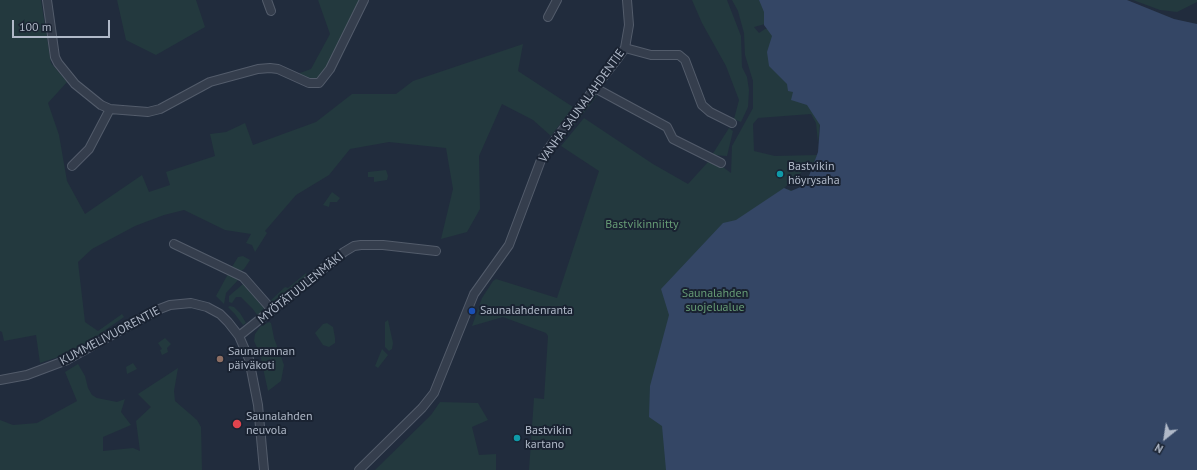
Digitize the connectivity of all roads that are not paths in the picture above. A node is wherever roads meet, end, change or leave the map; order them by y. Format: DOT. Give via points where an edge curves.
graph roads {
  1 [pos="47,0"];
  2 [pos="267,0"];
  3 [pos="364,0"];
  4 [pos="557,0"];
  5 [pos="627,0"];
  6 [pos="271,11"];
  7 [pos="548,17"];
  8 [pos="624,48"];
  9 [pos="595,88"];
  10 [pos="110,110"];
  11 [pos="732,123"];
  12 [pos="721,163"];
  13 [pos="72,166"];
  14 [pos="174,244"];
  15 [pos="436,251"];
  16 [pos="272,310"];
  17 [pos="239,336"];
  18 [pos="0,380"];
  19 [pos="264,470"];
  20 [pos="358,470"];
  1 -- 10 [label="street" via="53,46 58,63 75,84"];
  2 -- 6 [label="street"];
  3 -- 10 [label="street" via="330,69 319,83 309,83 278,69 265,68 210,82 148,112"];
  4 -- 7 [label="street"];
  5 -- 8 [label="street, VANHA SAUNALAHDENTIE" via="629,25"];
  8 -- 9 [label="street, VANHA SAUNALAHDENTIE"];
  8 -- 11 [label="street" via="651,55 679,55 685,60 702,105"];
  9 -- 12 [label="street" via="667,127 673,139"];
  9 -- 20 [label="street, VANHA SAUNALAHDENTIE" via="541,160 509,245 474,294 434,393"];
  10 -- 13 [label="street" via="89,149"];
  14 -- 16 [label="street" via="243,277"];
  15 -- 16 [label="street, MYÖTÄTUULENMÄKI" via="383,245 354,246"];
  16 -- 17 [label="street, MYÖTÄTUULENMÄKI"];
  17 -- 18 [label="street, KUMMELIVUORENTIE" via="214,310 191,303 170,305 67,360 27,375"];
  17 -- 19 [label="street, KUMMELIVUORENTIE" via="249,359 256,391"];
}
